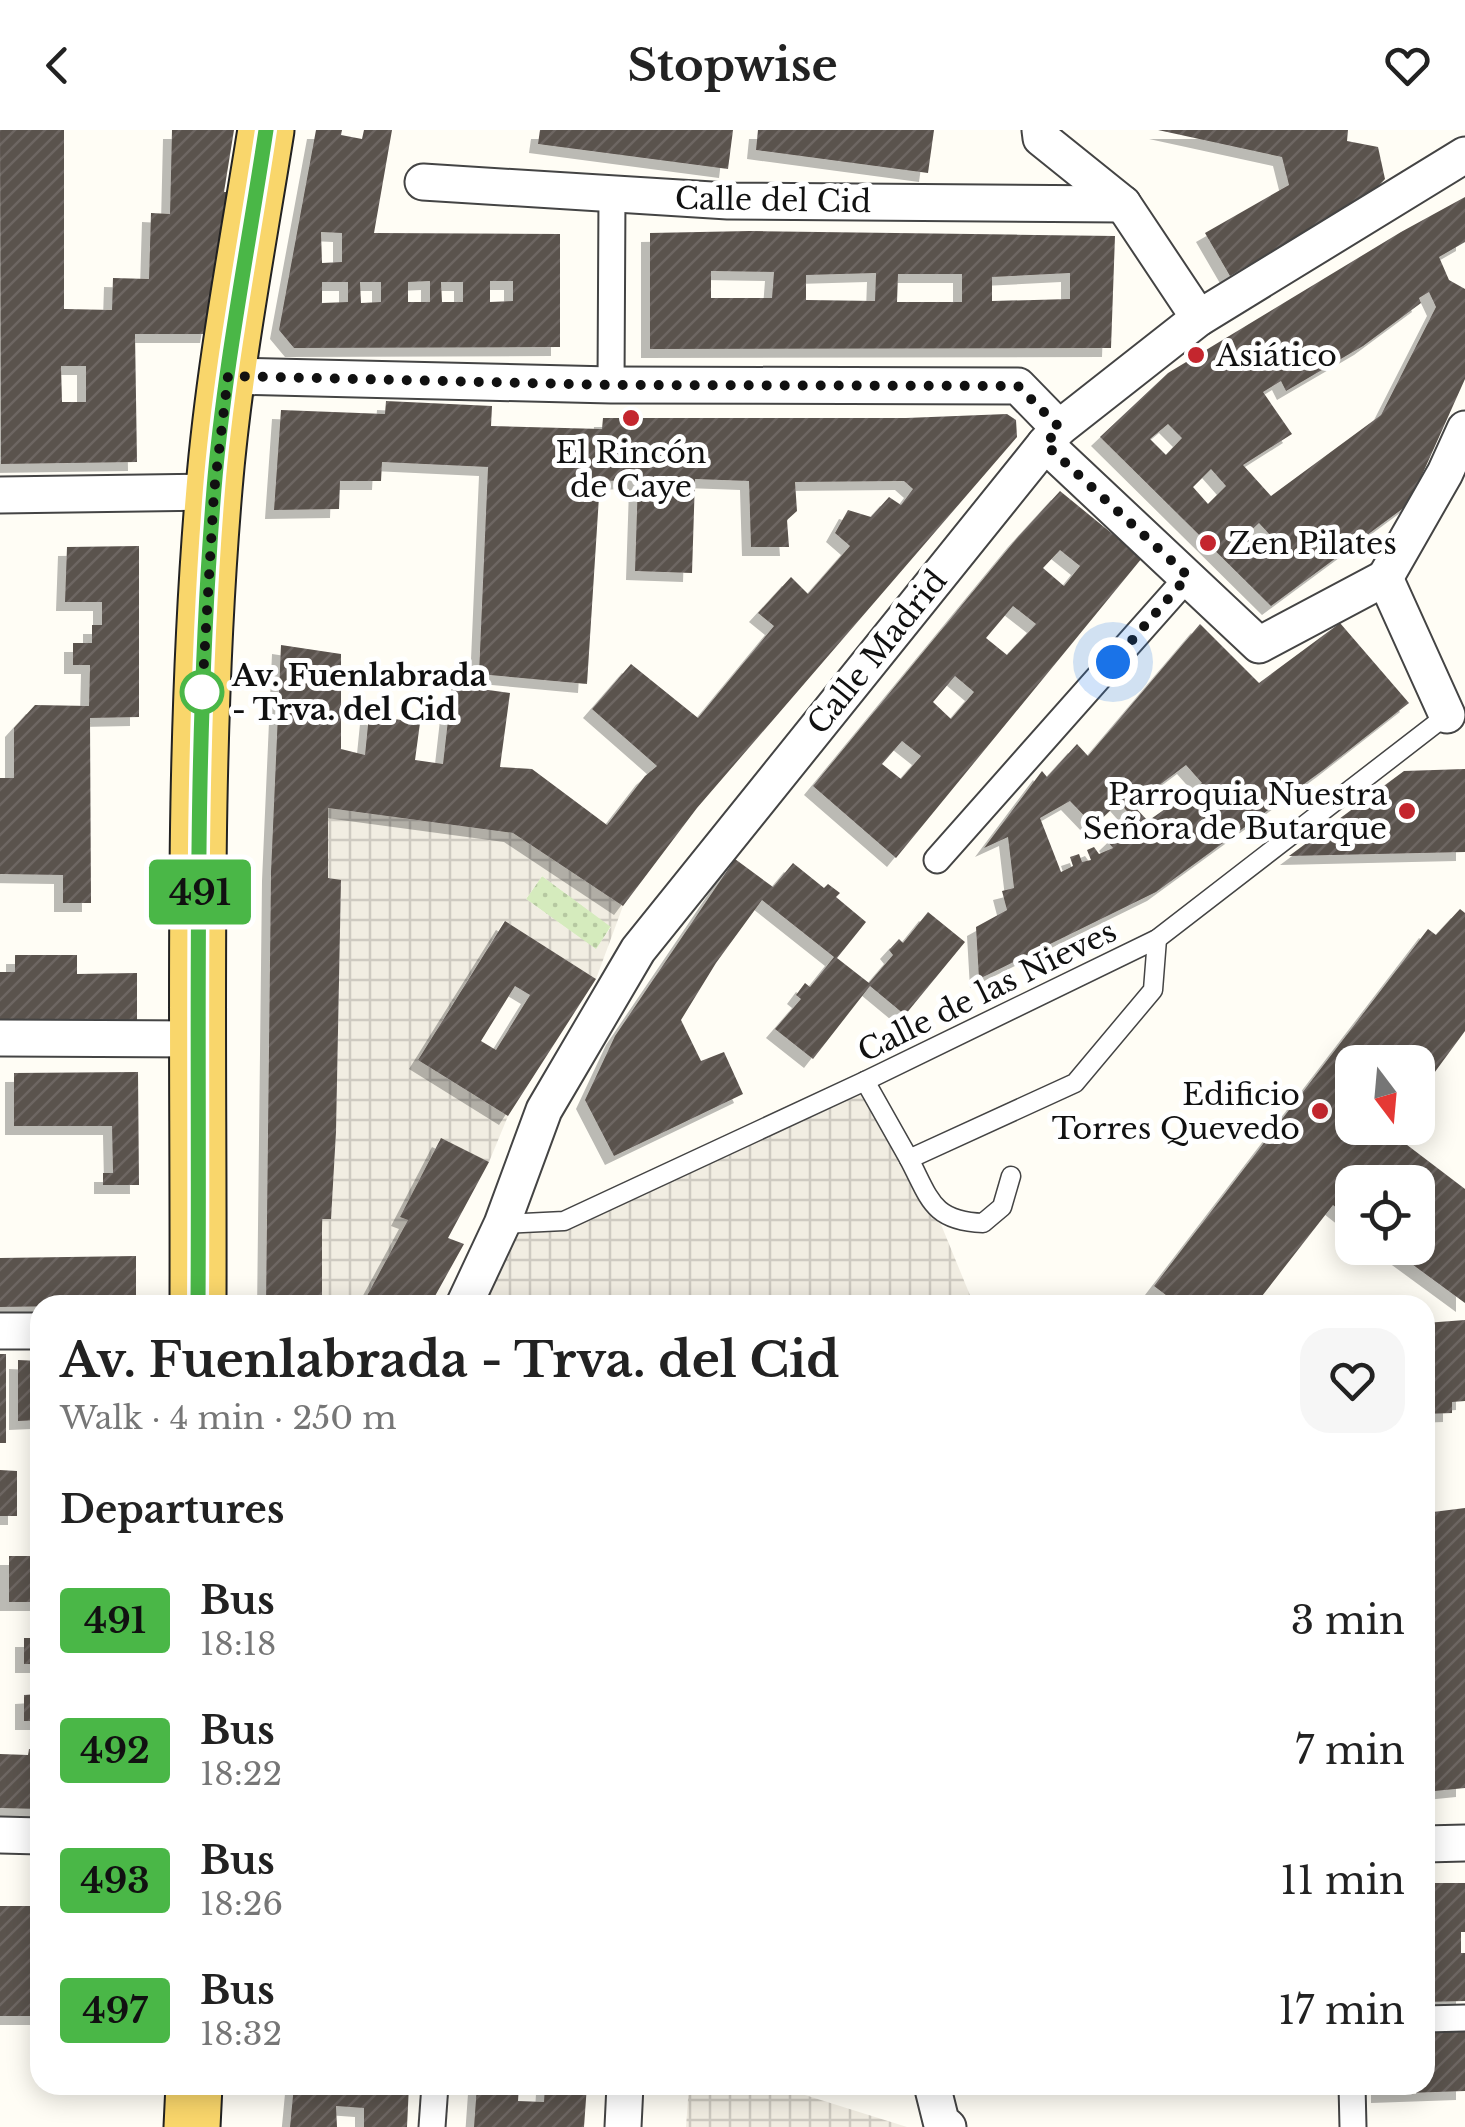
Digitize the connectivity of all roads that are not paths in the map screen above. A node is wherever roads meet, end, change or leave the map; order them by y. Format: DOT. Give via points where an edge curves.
graph roads {
  1 [pos="266,130"];
  2 [pos="1040,130"];
  3 [pos="1465,155"];
  4 [pos="424,182"];
  5 [pos="612,194"];
  6 [pos="1123,204"];
  7 [pos="1199,318"];
  8 [pos="228,376"];
  9 [pos="611,385"];
  10 [pos="1465,429"];
  11 [pos="1052,436"];
  12 [pos="214,492"];
  13 [pos="0,494"];
  14 [pos="1188,576"];
  15 [pos="1385,578"];
  16 [pos="1448,715"];
  17 [pos="937,860"];
  18 [pos="1158,939"];
  19 [pos="0,1038"];
  20 [pos="199,1039"];
  21 [pos="865,1081"];
  22 [pos="909,1159"];
  23 [pos="1011,1176"];
  24 [pos="502,1224"];
  25 [pos="198,1295"];
  26 [pos="469,1295"];
  27 [pos="0,1331"];
  28 [pos="30,1331"];
  29 [pos="0,1835"];
  30 [pos="30,1836"];
  31 [pos="1465,1843"];
  32 [pos="1435,1844"];
  33 [pos="1465,2018"];
  34 [pos="1435,2019"];
  35 [pos="194,2095"];
  36 [pos="434,2095"];
  37 [pos="625,2095"];
  38 [pos="934,2095"];
  39 [pos="1352,2095"];
  40 [pos="192,2127"];
  41 [pos="432,2127"];
  42 [pos="623,2127"];
  43 [pos="948,2127"];
  44 [pos="1353,2127"];
  1 -- 8 [label="main road"];
  2 -- 6 [label="street" via="1041,138"];
  3 -- 7 [label="street, Calle Madrid"];
  4 -- 5 [label="street, Calle del Cid"];
  5 -- 6 [label="street, Calle del Cid" via="728,202"];
  5 -- 9 [label="street"];
  6 -- 7 [label="street"];
  7 -- 11 [label="street, Calle Madrid"];
  8 -- 9 [label="street"];
  8 -- 12 [label="main road"];
  9 -- 11 [label="street" via="1018,386"];
  10 -- 15 [label="street" via="1448,490"];
  11 -- 14 [label="street"];
  11 -- 24 [label="street, Calle Madrid" via="638,950 544,1110"];
  12 -- 13 [label="street"];
  12 -- 20 [label="main road" via="202,696"];
  14 -- 15 [label="street" via="1258,645"];
  14 -- 17 [label="street"];
  15 -- 16 [label="street"];
  16 -- 18 [label="lane, Calle de las Nieves"];
  18 -- 21 [label="lane, Calle de las Nieves"];
  18 -- 22 [label="lane" via="1153,990 1075,1083"];
  19 -- 20 [label="street"];
  20 -- 25 [label="main road"];
  21 -- 22 [label="lane"];
  21 -- 24 [label="lane, Calle de las Nieves" via="564,1221"];
  22 -- 23 [label="lane" via="933,1205 958,1222 983,1223 993,1215"];
  24 -- 26 [label="street, Calle Madrid"];
  27 -- 28 [label="street"];
  29 -- 30 [label="street"];
  31 -- 32 [label="street"];
  33 -- 34 [label="street"];
  35 -- 40 [label="main road"];
  36 -- 41 [label="street"];
  37 -- 42 [label="street"];
  38 -- 43 [label="street"];
  39 -- 44 [label="street"];
}
